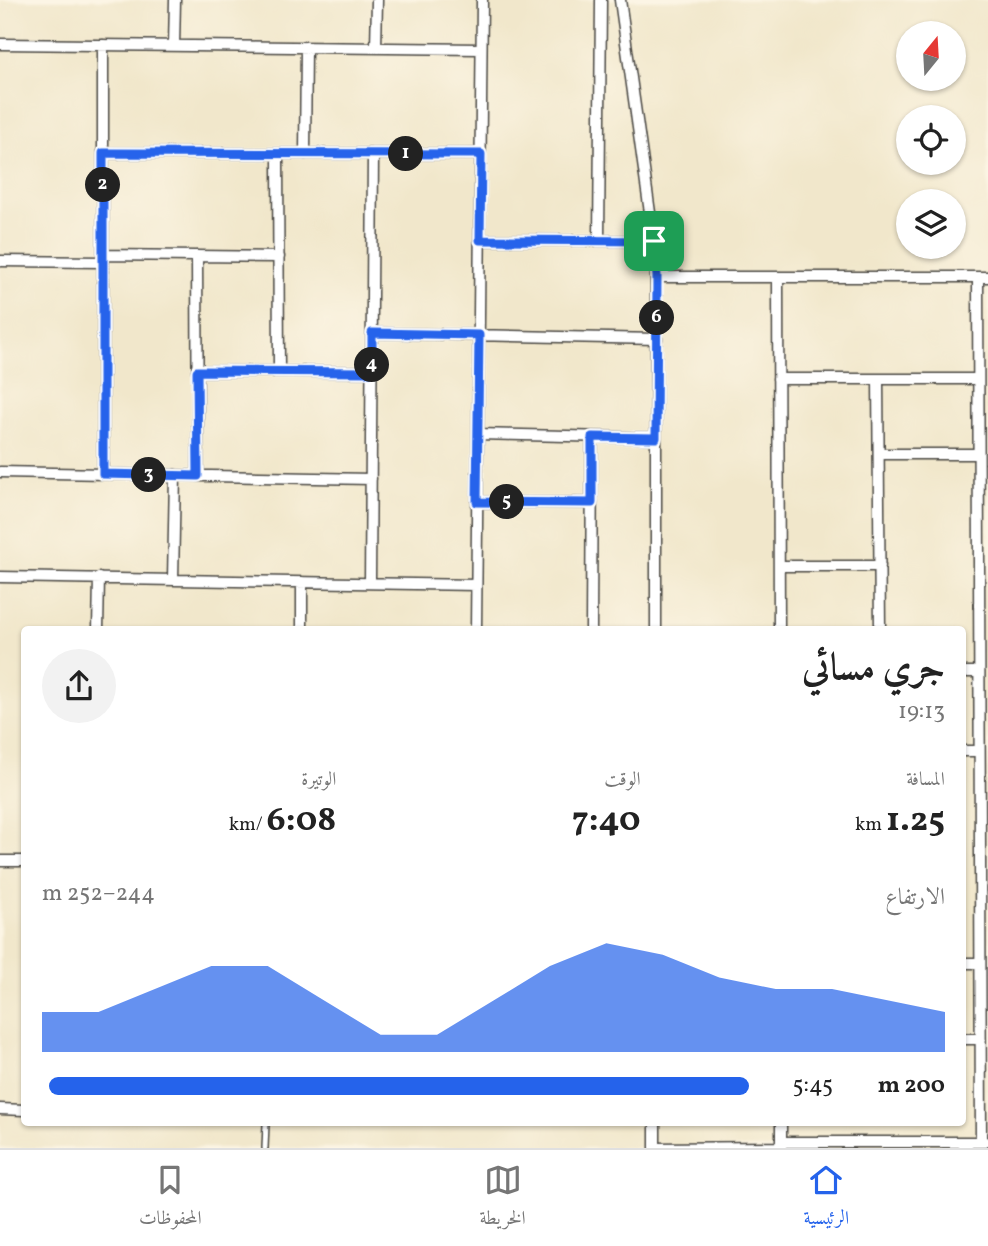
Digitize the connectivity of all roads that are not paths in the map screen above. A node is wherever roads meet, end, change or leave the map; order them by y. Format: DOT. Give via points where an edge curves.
graph roads {
  1 [pos="175,0"];
  2 [pos="377,0"];
  3 [pos="482,0"];
  4 [pos="601,0"];
  5 [pos="620,0"];
  6 [pos="0,44"];
  7 [pos="103,45"];
  8 [pos="174,46"];
  9 [pos="306,47"];
  10 [pos="376,48"];
  11 [pos="481,49"];
  12 [pos="103,153"];
  13 [pos="278,154"];
  14 [pos="305,154"];
  15 [pos="373,154"];
  16 [pos="481,154"];
  17 [pos="480,240"];
  18 [pos="599,240"];
  19 [pos="654,241"];
  20 [pos="197,256"];
  21 [pos="279,257"];
  22 [pos="103,258"];
  23 [pos="0,261"];
  24 [pos="657,276"];
  25 [pos="778,277"];
  26 [pos="983,277"];
  27 [pos="372,333"];
  28 [pos="479,335"];
  29 [pos="657,339"];
  30 [pos="197,371"];
  31 [pos="279,371"];
  32 [pos="372,372"];
  33 [pos="778,379"];
  34 [pos="878,379"];
  35 [pos="978,379"];
  36 [pos="983,419"];
  37 [pos="478,435"];
  38 [pos="592,437"];
  39 [pos="656,438"];
  40 [pos="879,454"];
  41 [pos="978,454"];
  42 [pos="0,472"];
  43 [pos="103,474"];
  44 [pos="175,475"];
  45 [pos="198,476"];
  46 [pos="371,479"];
  47 [pos="477,502"];
  48 [pos="592,503"];
  49 [pos="983,561"];
  50 [pos="779,566"];
  51 [pos="880,566"];
  52 [pos="0,577"];
  53 [pos="99,578"];
  54 [pos="173,580"];
  55 [pos="302,582"];
  56 [pos="370,583"];
  57 [pos="477,585"];
  58 [pos="98,626"];
  59 [pos="302,626"];
  60 [pos="476,626"];
  61 [pos="591,626"];
  62 [pos="656,626"];
  63 [pos="779,626"];
  64 [pos="880,626"];
  65 [pos="966,672"];
  66 [pos="979,672"];
  67 [pos="984,709"];
  68 [pos="966,751"];
  69 [pos="979,751"];
  70 [pos="984,854"];
  71 [pos="0,861"];
  72 [pos="21,861"];
  73 [pos="966,963"];
  74 [pos="980,963"];
  75 [pos="966,1039"];
  76 [pos="981,1039"];
  77 [pos="0,1109"];
  78 [pos="21,1110"];
  79 [pos="265,1126"];
  80 [pos="655,1126"];
  81 [pos="781,1126"];
  82 [pos="984,1142"];
  83 [pos="781,1146"];
  84 [pos="265,1148"];
  85 [pos="655,1148"];
  1 -- 8 [label="street"];
  2 -- 10 [label="street"];
  3 -- 11 [label="street"];
  4 -- 18 [label="street"];
  5 -- 19 [label="street"];
  6 -- 7 [label="street"];
  7 -- 8 [label="street"];
  7 -- 12 [label="street"];
  8 -- 9 [label="street"];
  9 -- 10 [label="street"];
  9 -- 14 [label="street"];
  10 -- 11 [label="street"];
  11 -- 16 [label="street"];
  12 -- 13 [label="street"];
  12 -- 22 [label="street"];
  13 -- 14 [label="street"];
  13 -- 21 [label="street"];
  14 -- 15 [label="street"];
  15 -- 16 [label="street"];
  15 -- 27 [label="street"];
  16 -- 17 [label="street"];
  17 -- 18 [label="street"];
  17 -- 28 [label="street"];
  18 -- 19 [label="street"];
  19 -- 24 [label="street"];
  20 -- 21 [label="street"];
  20 -- 22 [label="street"];
  20 -- 30 [label="street"];
  21 -- 31 [label="street"];
  22 -- 23 [label="street"];
  22 -- 43 [label="street"];
  24 -- 25 [label="street"];
  24 -- 29 [label="street"];
  25 -- 26 [label="street"];
  25 -- 33 [label="street"];
  26 -- 35 [label="street"];
  27 -- 28 [label="street"];
  27 -- 32 [label="street"];
  28 -- 29 [label="street"];
  28 -- 37 [label="street"];
  29 -- 39 [label="street"];
  30 -- 31 [label="street"];
  30 -- 45 [label="street"];
  31 -- 32 [label="street"];
  32 -- 46 [label="street"];
  33 -- 34 [label="street"];
  33 -- 50 [label="street"];
  34 -- 35 [label="street"];
  34 -- 40 [label="street"];
  35 -- 36 [label="street"];
  36 -- 41 [label="street"];
  37 -- 38 [label="street"];
  37 -- 47 [label="street"];
  38 -- 39 [label="street"];
  38 -- 48 [label="street"];
  39 -- 62 [label="street"];
  40 -- 41 [label="street"];
  40 -- 51 [label="street"];
  41 -- 49 [label="street"];
  42 -- 43 [label="street"];
  43 -- 44 [label="street"];
  44 -- 45 [label="street"];
  44 -- 54 [label="street"];
  45 -- 46 [label="street"];
  46 -- 56 [label="street"];
  47 -- 48 [label="street"];
  47 -- 57 [label="street"];
  48 -- 61 [label="street"];
  49 -- 66 [label="street"];
  50 -- 51 [label="street"];
  50 -- 63 [label="street"];
  51 -- 64 [label="street"];
  52 -- 53 [label="street"];
  53 -- 54 [label="street"];
  53 -- 58 [label="street"];
  54 -- 55 [label="street"];
  55 -- 56 [label="street"];
  55 -- 59 [label="street"];
  56 -- 57 [label="street"];
  57 -- 60 [label="street"];
  65 -- 66 [label="street"];
  66 -- 67 [label="street"];
  67 -- 69 [label="street"];
  68 -- 69 [label="street"];
  69 -- 70 [label="street"];
  70 -- 74 [label="street"];
  71 -- 72 [label="street"];
  73 -- 74 [label="street"];
  74 -- 76 [label="street"];
  75 -- 76 [label="street"];
  76 -- 82 [label="street"];
  77 -- 78 [label="street"];
  79 -- 84 [label="lane"];
  80 -- 85 [label="street"];
  81 -- 83 [label="street"];
  82 -- 83 [label="street"];
  83 -- 85 [label="street"];
}
